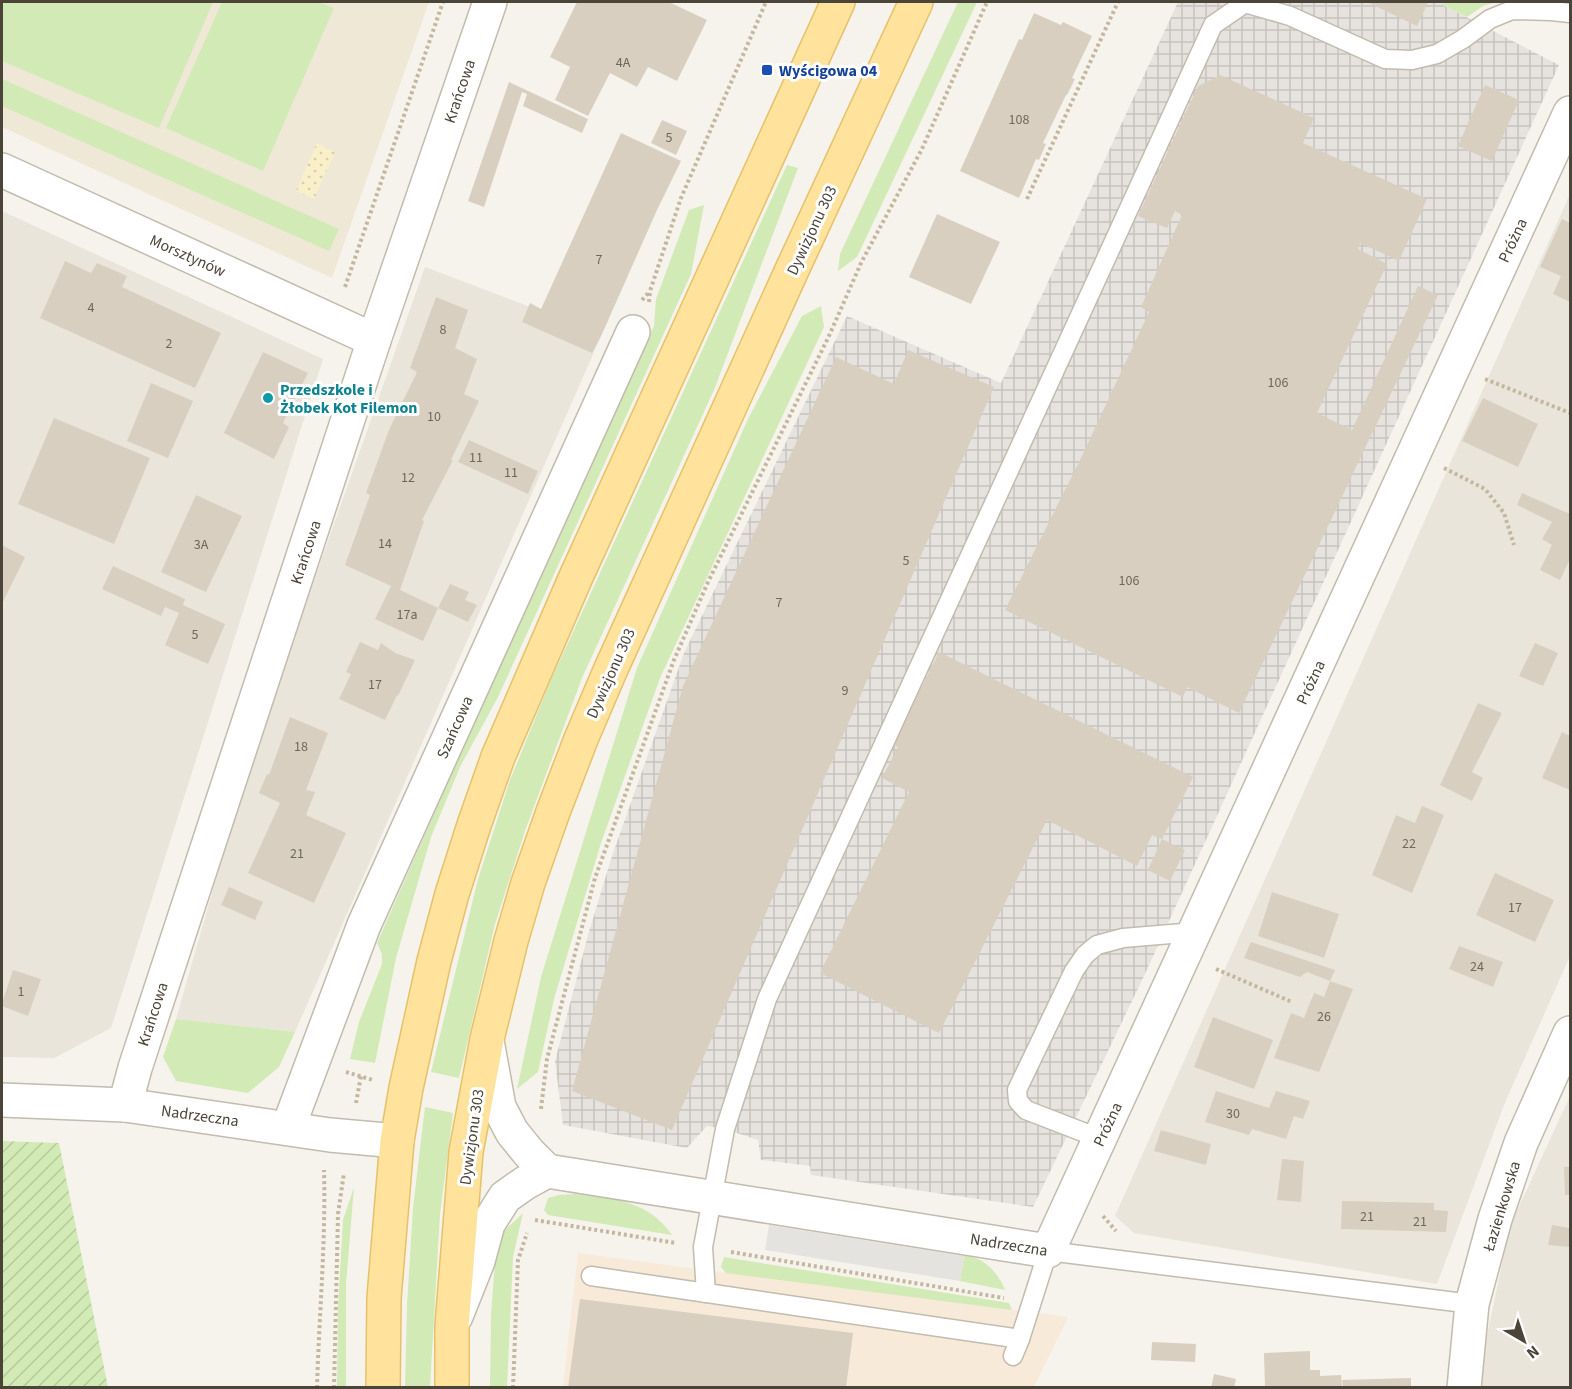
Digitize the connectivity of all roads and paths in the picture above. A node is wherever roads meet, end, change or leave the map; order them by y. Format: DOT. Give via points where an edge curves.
graph roads {
  1 [pos="443,2"];
  2 [pos="490,2"];
  3 [pos="766,2"];
  4 [pos="838,2"];
  5 [pos="916,2"];
  6 [pos="987,2"];
  7 [pos="1118,2"];
  8 [pos="1570,13"];
  9 [pos="1570,113"];
  10 [pos="2,170"];
  11 [pos="1027,199"];
  12 [pos="650,291"];
  13 [pos="330,320"];
  14 [pos="633,332"];
  15 [pos="374,340"];
  16 [pos="1455,366"];
  17 [pos="1570,413"];
  18 [pos="1413,456"];
  19 [pos="1514,545"];
  20 [pos="1195,932"];
  21 [pos="1207,965"];
  22 [pos="1292,1002"];
  23 [pos="1570,1033"];
  24 [pos="487,1039"];
  25 [pos="361,1076"];
  26 [pos="2,1100"];
  27 [pos="125,1104"];
  28 [pos="500,1107"];
  29 [pos="288,1128"];
  30 [pos="340,1136"];
  31 [pos="1101,1139"];
  32 [pos="397,1141"];
  33 [pos="547,1171"];
  34 [pos="712,1197"];
  35 [pos="528,1230"];
  36 [pos="703,1247"];
  37 [pos="1048,1251"];
  38 [pos="591,1276"];
  39 [pos="706,1293"];
  40 [pos="1013,1299"];
  41 [pos="1472,1304"];
  42 [pos="452,1326"];
  43 [pos="317,1388"];
  44 [pos="334,1388"];
  45 [pos="383,1388"];
  46 [pos="452,1388"];
  47 [pos="513,1388"];
  48 [pos="1464,1388"];
  1 -- 13 [label="path" via="347,282"];
  2 -- 15 [label="street, Krańcowa"];
  3 -- 12 [label="path" via="681,198"];
  4 -- 32 [label="main road" via="498,757 434,961"];
  5 -- 24 [label="main road, Dywizjonu 303" via="581,739 528,883"];
  6 -- 28 [label="path" via="922,149 861,262 674,660 596,879 547,1059 541,1111"];
  7 -- 11 [label="path"];
  8 -- 34 [label="lane" via="1512,10 1490,19 1437,54 1412,60 1385,59 1290,16 1245,3 1213,25 767,999 724,1129"];
  9 -- 16 [label="street, Próżna"];
  10 -- 13 [label="street, Morsztynów"];
  13 -- 15 [label="street, Morsztynów"];
  14 -- 29 [label="street, Szańcowa" via="364,925"];
  15 -- 27 [label="street, Krańcowa"];
  16 -- 17 [label="path"];
  16 -- 18 [label="street, Próżna"];
  18 -- 19 [label="path" via="1485,489 1504,513"];
  18 -- 20 [label="street, Próżna"];
  20 -- 31 [label="street, Próżna"];
  20 -- 31 [label="lane" via="1123,938 1097,945 1074,971 1017,1090 1018,1101 1026,1110"];
  21 -- 22 [label="path"];
  23 -- 41 [label="street, Łazienkowska" via="1521,1143"];
  24 -- 28 [label="street"];
  24 -- 42 [label="main road, Dywizjonu 303" via="466,1152"];
  25 -- 30 [label="path"];
  26 -- 27 [label="street, Nadrzeczna"];
  27 -- 29 [label="street, Nadrzeczna"];
  28 -- 33 [label="street" via="512,1132"];
  29 -- 30 [label="street, Nadrzeczna"];
  30 -- 32 [label="street, Nadrzeczna"];
  30 -- 43 [label="path" via="324,1160 326,1212"];
  30 -- 44 [label="path"];
  31 -- 37 [label="street, Próżna"];
  32 -- 45 [label="main road" via="384,1298"];
  33 -- 34 [label="street, Nadrzeczna"];
  33 -- 36 [label="path" via="532,1220"];
  33 -- 42 [label="street" via="505,1197 488,1224"];
  34 -- 36 [label="lane"];
  34 -- 37 [label="street, Nadrzeczna"];
  35 -- 47 [label="path" via="518,1260"];
  36 -- 39 [label="lane"];
  36 -- 40 [label="path"];
  37 -- 39 [label="lane" via="1017,1347"];
  37 -- 41 [label="lane, Nadrzeczna"];
  38 -- 39 [label="lane"];
  41 -- 48 [label="street, Łazienkowska"];
  42 -- 46 [label="main road, Dywizjonu 303"];
}
